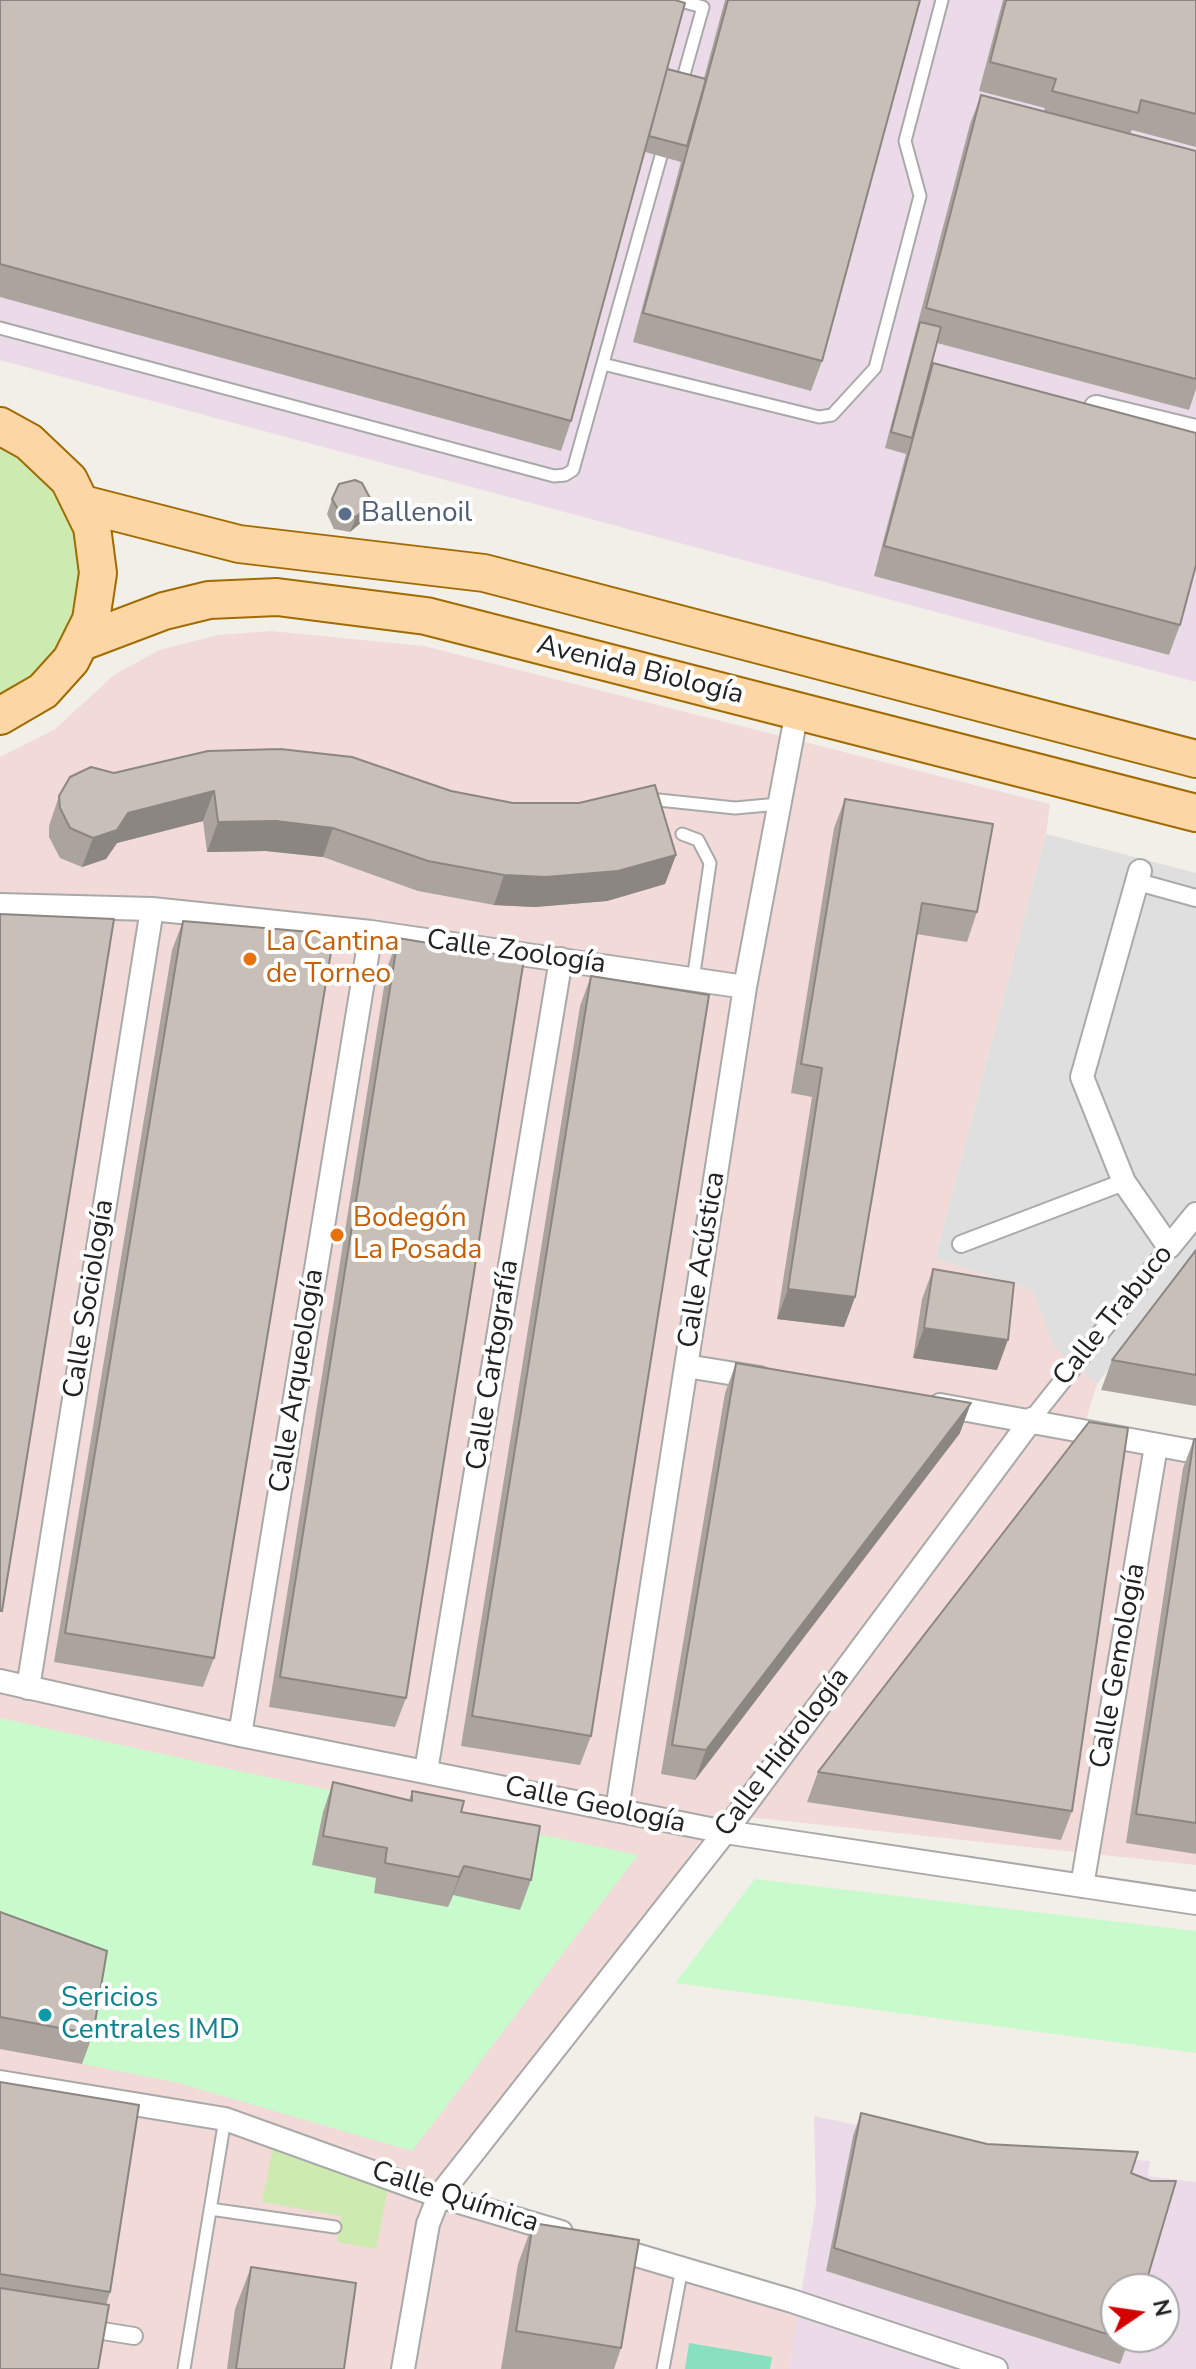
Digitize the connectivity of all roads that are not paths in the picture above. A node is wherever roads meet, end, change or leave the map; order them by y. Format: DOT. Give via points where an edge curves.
graph roads {
  1 [pos="677,0"];
  2 [pos="942,0"];
  3 [pos="704,4"];
  4 [pos="680,89"];
  5 [pos="661,156"];
  6 [pos="0,328"];
  7 [pos="603,364"];
  8 [pos="1078,403"];
  9 [pos="0,426"];
  10 [pos="1196,431"];
  11 [pos="83,504"];
  12 [pos="82,642"];
  13 [pos="797,711"];
  14 [pos="0,716"];
  15 [pos="1196,759"];
  16 [pos="637,798"];
  17 [pos="779,804"];
  18 [pos="1196,813"];
  19 [pos="682,834"];
  20 [pos="1139,877"];
  21 [pos="1196,898"];
  22 [pos="0,905"];
  23 [pos="152,909"];
  24 [pos="371,932"];
  25 [pos="561,959"];
  26 [pos="693,980"];
  27 [pos="745,987"];
  28 [pos="1124,1182"];
  29 [pos="1196,1214"];
  30 [pos="961,1244"];
  31 [pos="1169,1247"];
  32 [pos="686,1366"];
  33 [pos="780,1381"];
  34 [pos="922,1402"];
  35 [pos="1032,1419"];
  36 [pos="1156,1446"];
  37 [pos="1196,1452"];
  38 [pos="0,1681"];
  39 [pos="28,1688"];
  40 [pos="240,1735"];
  41 [pos="426,1771"];
  42 [pos="617,1810"];
  43 [pos="725,1832"];
  44 [pos="1082,1886"];
  45 [pos="1196,1903"];
  46 [pos="0,2082"];
  47 [pos="225,2119"];
  48 [pos="439,2196"];
  49 [pos="210,2209"];
  50 [pos="335,2227"];
  51 [pos="682,2268"];
  52 [pos="59,2323"];
  53 [pos="134,2336"];
  54 [pos="184,2369"];
  55 [pos="403,2369"];
  56 [pos="663,2369"];
  57 [pos="996,2369"];
  1 -- 3 [label="lane"];
  2 -- 7 [label="lane" via="905,141 920,196 898,282 875,368 832,415 819,417"];
  3 -- 4 [label="lane"];
  5 -- 7 [label="lane"];
  6 -- 7 [label="lane" via="554,476 573,470"];
  8 -- 10 [label="street"];
  9 -- 11 [label="main road" via="51,459"];
  11 -- 12 [label="main road" via="98,573"];
  11 -- 15 [label="main road, Avenida Biología" via="239,544 484,573"];
  12 -- 13 [label="main road, Avenida Biología" via="209,600 277,597 426,616"];
  12 -- 14 [label="main road" via="43,691"];
  13 -- 17 [label="street, Calle Acústica"];
  13 -- 18 [label="main road, Avenida Biología"];
  16 -- 17 [label="lane" via="735,808"];
  17 -- 27 [label="street, Calle Acústica"];
  19 -- 26 [label="lane" via="698,840 710,863"];
  20 -- 21 [label="street"];
  20 -- 28 [label="street" via="1082,1077"];
  22 -- 23 [label="street, Calle Zoología"];
  23 -- 24 [label="street, Calle Zoología"];
  23 -- 39 [label="street, Calle Sociología"];
  24 -- 25 [label="street, Calle Zoología"];
  24 -- 40 [label="street, Calle Arqueología"];
  25 -- 26 [label="street, Calle Zoología"];
  25 -- 41 [label="street, Calle Cartografía"];
  26 -- 27 [label="street, Calle Zoología"];
  27 -- 32 [label="street, Calle Acústica"];
  28 -- 30 [label="street"];
  28 -- 31 [label="street"];
  29 -- 31 [label="street, Calle Trabuco"];
  31 -- 35 [label="street, Calle Trabuco"];
  32 -- 33 [label="street"];
  32 -- 42 [label="street, Calle Acústica"];
  34 -- 35 [label="street"];
  35 -- 36 [label="street"];
  35 -- 43 [label="street, Calle Hidrología"];
  36 -- 37 [label="street"];
  36 -- 44 [label="street, Calle Gemología"];
  38 -- 39 [label="street, Calle Geología"];
  39 -- 40 [label="street, Calle Geología"];
  40 -- 41 [label="street, Calle Geología"];
  41 -- 42 [label="street, Calle Geología"];
  42 -- 43 [label="street, Calle Geología"];
  43 -- 44 [label="street, Calle Geología"];
  43 -- 48 [label="street, Calle Hidrología"];
  44 -- 45 [label="street, Calle Geología"];
  46 -- 47 [label="street, Calle Química"];
  47 -- 48 [label="street, Calle Química"];
  47 -- 49 [label="lane"];
  48 -- 51 [label="street, Calle Química"];
  48 -- 55 [label="street, Calle Hidrología" via="428,2224"];
  49 -- 50 [label="lane"];
  49 -- 54 [label="lane"];
  51 -- 56 [label="lane"];
  51 -- 57 [label="street, Calle Química"];
  52 -- 53 [label="street"];
}
